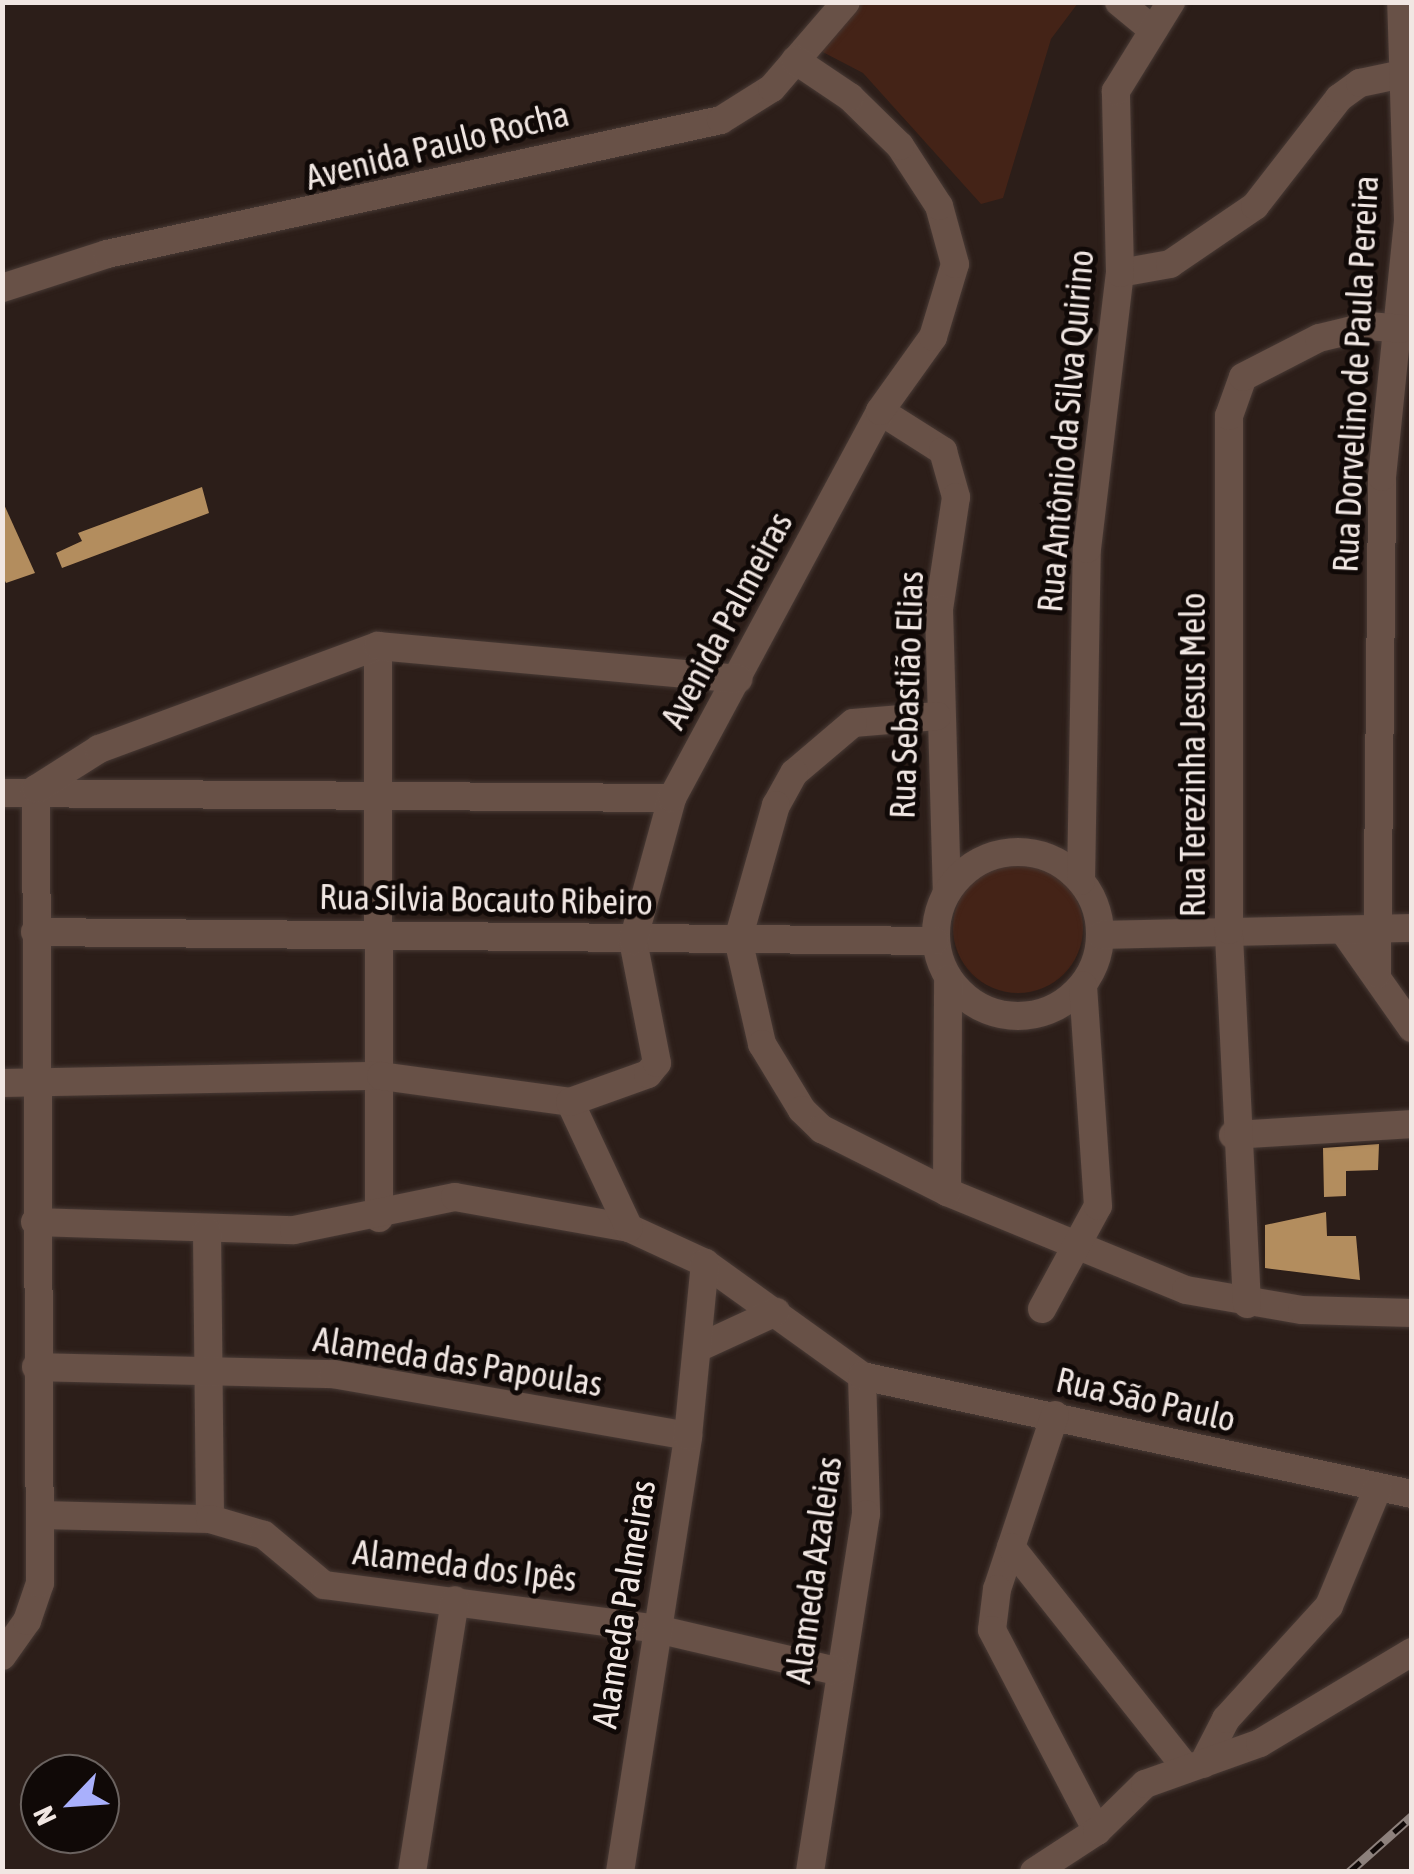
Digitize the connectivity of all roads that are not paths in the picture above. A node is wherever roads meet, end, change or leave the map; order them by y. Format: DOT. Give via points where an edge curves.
graph roads {
  1 [pos="846,2"];
  2 [pos="1119,2"];
  3 [pos="1171,2"];
  4 [pos="1401,2"];
  5 [pos="1154,30"];
  6 [pos="795,60"];
  7 [pos="1399,76"];
  8 [pos="1120,273"];
  9 [pos="6,281"];
  10 [pos="1400,329"];
  11 [pos="880,411"];
  12 [pos="378,646"];
  13 [pos="738,679"];
  14 [pos="937,716"];
  15 [pos="36,789"];
  16 [pos="2,793"];
  17 [pos="380,794"];
  18 [pos="672,798"];
  19 [pos="940,838"];
  20 [pos="971,866"];
  21 [pos="1081,881"];
  22 [pos="947,891"];
  23 [pos="1398,929"];
  24 [pos="1229,930"];
  25 [pos="1343,930"];
  26 [pos="35,932"];
  27 [pos="377,933"];
  28 [pos="1101,935"];
  29 [pos="738,939"];
  30 [pos="935,941"];
  31 [pos="632,942"];
  32 [pos="1378,974"];
  33 [pos="948,979"];
  34 [pos="1083,986"];
  35 [pos="1412,1028"];
  36 [pos="381,1076"];
  37 [pos="33,1082"];
  38 [pos="2,1083"];
  39 [pos="570,1102"];
  40 [pos="1412,1124"];
  41 [pos="1233,1135"];
  42 [pos="947,1192"];
  43 [pos="379,1218"];
  44 [pos="35,1222"];
  45 [pos="629,1228"];
  46 [pos="206,1231"];
  47 [pos="1081,1248"];
  48 [pos="704,1263"];
  49 [pos="1246,1304"];
  50 [pos="1042,1309"];
  51 [pos="776,1312"];
  52 [pos="1412,1313"];
  53 [pos="700,1348"];
  54 [pos="36,1367"];
  55 [pos="211,1371"];
  56 [pos="862,1376"];
  57 [pos="1055,1415"];
  58 [pos="688,1436"];
  59 [pos="1378,1490"];
  60 [pos="1412,1494"];
  61 [pos="41,1515"];
  62 [pos="210,1519"];
  63 [pos="1010,1547"];
  64 [pos="455,1600"];
  65 [pos="657,1629"];
  66 [pos="1412,1652"];
  67 [pos="2,1656"];
  68 [pos="836,1671"];
  69 [pos="1186,1769"];
  70 [pos="1097,1830"];
  71 [pos="412,1872"];
  72 [pos="620,1872"];
  73 [pos="810,1872"];
  74 [pos="1034,1872"];
  1 -- 6 [label="street, Avenida Paulo Rocha"];
  2 -- 5 [label="street"];
  3 -- 5 [label="street, Rua Antônio da Silva Quirino"];
  4 -- 7 [label="street, Rua Dorvelino de Paula Pereira"];
  5 -- 8 [label="street, Rua Antônio da Silva Quirino" via="1116,91"];
  6 -- 9 [label="street, Avenida Paulo Rocha" via="744,108 687,130 565,150 485,175"];
  6 -- 11 [label="street, Avenida Palmeiras" via="850,97 900,146 939,206 955,264 933,337"];
  7 -- 8 [label="street" via="1360,83 1339,98 1256,206 1170,264"];
  7 -- 10 [label="street, Rua Dorvelino de Paula Pereira" via="1408,219"];
  8 -- 21 [label="street, Rua Antônio da Silva Quirino" via="1087,548"];
  10 -- 23 [label="street, Rua Dorvelino de Paula Pereira" via="1382,478"];
  10 -- 24 [label="street, Rua Terezinha Jesus Melo" via="1369,326 1319,338 1243,377 1229,416"];
  11 -- 13 [label="street, Avenida Palmeiras"];
  11 -- 14 [label="street, Rua Sebastião Elias" via="943,451 956,497 939,610"];
  12 -- 13 [label="street"];
  12 -- 15 [label="street" via="99,749"];
  12 -- 17 [label="street"];
  13 -- 18 [label="street, Avenida Palmeiras"];
  14 -- 19 [label="street, Rua Sebastião Elias"];
  14 -- 29 [label="street" via="853,723 794,773 770,822"];
  15 -- 16 [label="street"];
  15 -- 17 [label="street"];
  15 -- 26 [label="street"];
  17 -- 18 [label="street"];
  17 -- 27 [label="street"];
  18 -- 31 [label="street, Avenida Palmeiras"];
  19 -- 20 [label="street, Rua Sebastião Elias"];
  19 -- 22 [label="street, Rua Sebastião Elias"];
  20 -- 21 [label="street" via="1017,851 1063,865"];
  20 -- 22 [label="street"];
  21 -- 28 [label="street"];
  22 -- 30 [label="street"];
  23 -- 25 [label="street"];
  23 -- 32 [label="street, Rua Dorvelino de Paula Pereira"];
  24 -- 25 [label="street"];
  24 -- 28 [label="street"];
  24 -- 41 [label="street, Rua Terezinha Jesus Melo"];
  25 -- 32 [label="street"];
  26 -- 27 [label="street, Rua Silvia Bocauto Ribeiro"];
  26 -- 37 [label="street"];
  27 -- 31 [label="street, Rua Silvia Bocauto Ribeiro"];
  27 -- 36 [label="street"];
  28 -- 34 [label="street"];
  29 -- 30 [label="street, Rua Silvia Bocauto Ribeiro"];
  29 -- 31 [label="street, Rua Silvia Bocauto Ribeiro"];
  29 -- 42 [label="street" via="762,1044 802,1110 822,1129"];
  30 -- 33 [label="street"];
  31 -- 39 [label="street, Avenida Palmeiras" via="657,1064 648,1074"];
  32 -- 35 [label="street"];
  33 -- 34 [label="street" via="982,1009 1025,1017"];
  33 -- 42 [label="street"];
  34 -- 47 [label="street" via="1099,1190"];
  36 -- 37 [label="street"];
  36 -- 39 [label="street"];
  36 -- 43 [label="street"];
  37 -- 38 [label="street"];
  37 -- 44 [label="street"];
  39 -- 45 [label="street"];
  40 -- 41 [label="street"];
  41 -- 49 [label="street, Rua Terezinha Jesus Melo"];
  42 -- 47 [label="street"];
  43 -- 45 [label="street" via="455,1197"];
  43 -- 46 [label="street"];
  44 -- 46 [label="street"];
  44 -- 54 [label="street"];
  45 -- 48 [label="street"];
  46 -- 55 [label="street"];
  47 -- 49 [label="street" via="1186,1290"];
  47 -- 50 [label="street"];
  48 -- 51 [label="street"];
  48 -- 53 [label="street, Alameda Palmeiras"];
  49 -- 52 [label="street"];
  51 -- 53 [label="street"];
  51 -- 56 [label="street"];
  53 -- 58 [label="street, Alameda Palmeiras"];
  54 -- 55 [label="street, Alameda das Papoulas"];
  54 -- 61 [label="street"];
  55 -- 58 [label="street, Alameda das Papoulas" via="332,1374"];
  55 -- 62 [label="street"];
  56 -- 57 [label="street, Rua São Paulo"];
  56 -- 68 [label="street, Alameda Azaleias" via="866,1514"];
  57 -- 59 [label="street, Rua São Paulo"];
  57 -- 63 [label="street"];
  58 -- 65 [label="street, Alameda Palmeiras"];
  59 -- 60 [label="street, Rua São Paulo"];
  59 -- 69 [label="street" via="1329,1606"];
  61 -- 62 [label="street, Alameda dos Ipês"];
  61 -- 67 [label="street" via="40,1582 28,1621"];
  62 -- 64 [label="street, Alameda dos Ipês" via="264,1535 324,1585"];
  63 -- 69 [label="street"];
  63 -- 70 [label="street" via="993,1614 998,1652"];
  64 -- 65 [label="street, Alameda dos Ipês"];
  64 -- 71 [label="street"];
  65 -- 68 [label="street, Alameda dos Ipês"];
  65 -- 72 [label="street, Alameda Palmeiras"];
  66 -- 69 [label="street" via="1330,1708"];
  68 -- 73 [label="street, Alameda Azaleias"];
  69 -- 70 [label="street" via="1145,1784"];
  70 -- 74 [label="street"];
}
